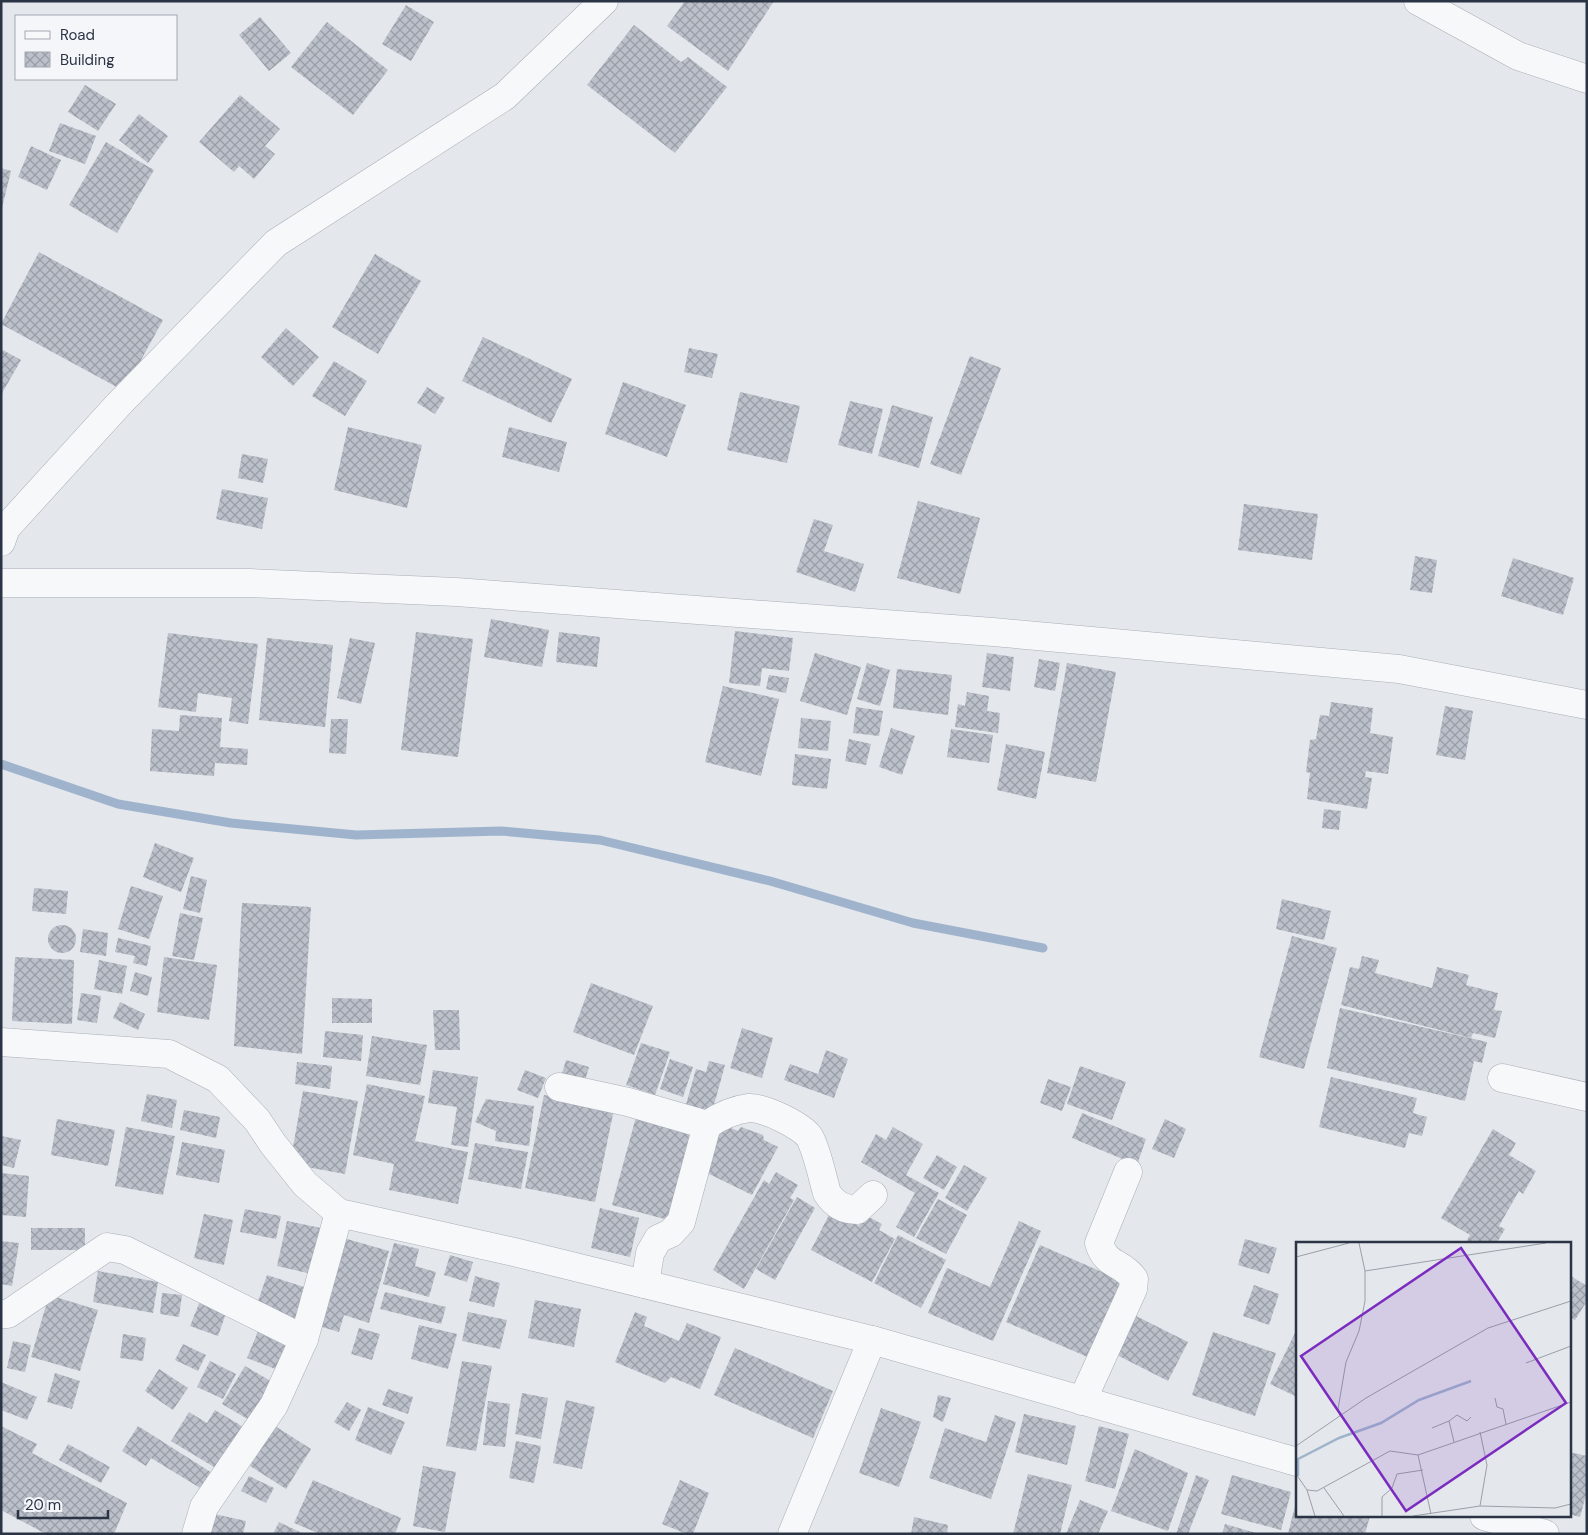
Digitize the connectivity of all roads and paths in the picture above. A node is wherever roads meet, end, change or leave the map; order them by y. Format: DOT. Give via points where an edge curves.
graph roads {
  1 [pos="604,1"];
  2 [pos="1418,1"];
  3 [pos="1587,79"];
  4 [pos="1,542"];
  5 [pos="1,583"];
  6 [pos="1587,705"];
  7 [pos="1,1042"];
  8 [pos="1502,1078"];
  9 [pos="560,1087"];
  10 [pos="1587,1097"];
  11 [pos="707,1125"];
  12 [pos="1128,1172"];
  13 [pos="874,1195"];
  14 [pos="339,1213"];
  15 [pos="645,1284"];
  16 [pos="1,1314"];
  17 [pos="304,1339"];
  18 [pos="872,1340"];
  19 [pos="1082,1401"];
  20 [pos="1296,1462"];
  21 [pos="1491,1518"];
  22 [pos="196,1534"];
  23 [pos="792,1534"];
  24 [pos="1545,1534"];
  1 -- 4 [label="street" via="505,96 276,243 118,405 6,528"];
  2 -- 3 [label="street" via="1518,56"];
  5 -- 6 [label="street" via="250,583 456,592 993,632 1398,670"];
  7 -- 14 [label="street" via="169,1054 218,1079 257,1120 305,1184"];
  8 -- 10 [label="street"];
  9 -- 11 [label="street"];
  11 -- 13 [label="street" via="729,1112 752,1108 791,1122 810,1138 832,1201 849,1210 857,1210"];
  11 -- 15 [label="street" via="681,1222 671,1233 658,1239 650,1253"];
  12 -- 19 [label="street" via="1099,1243 1108,1261 1128,1269 1134,1279 1132,1289"];
  14 -- 15 [label="street"];
  14 -- 17 [label="street"];
  15 -- 18 [label="street"];
  16 -- 17 [label="street" via="8,1314 107,1247 125,1250"];
  17 -- 22 [label="street" via="274,1405 204,1507"];
  18 -- 19 [label="street"];
  18 -- 23 [label="street"];
  19 -- 20 [label="street"];
  21 -- 24 [label="street"];
}
